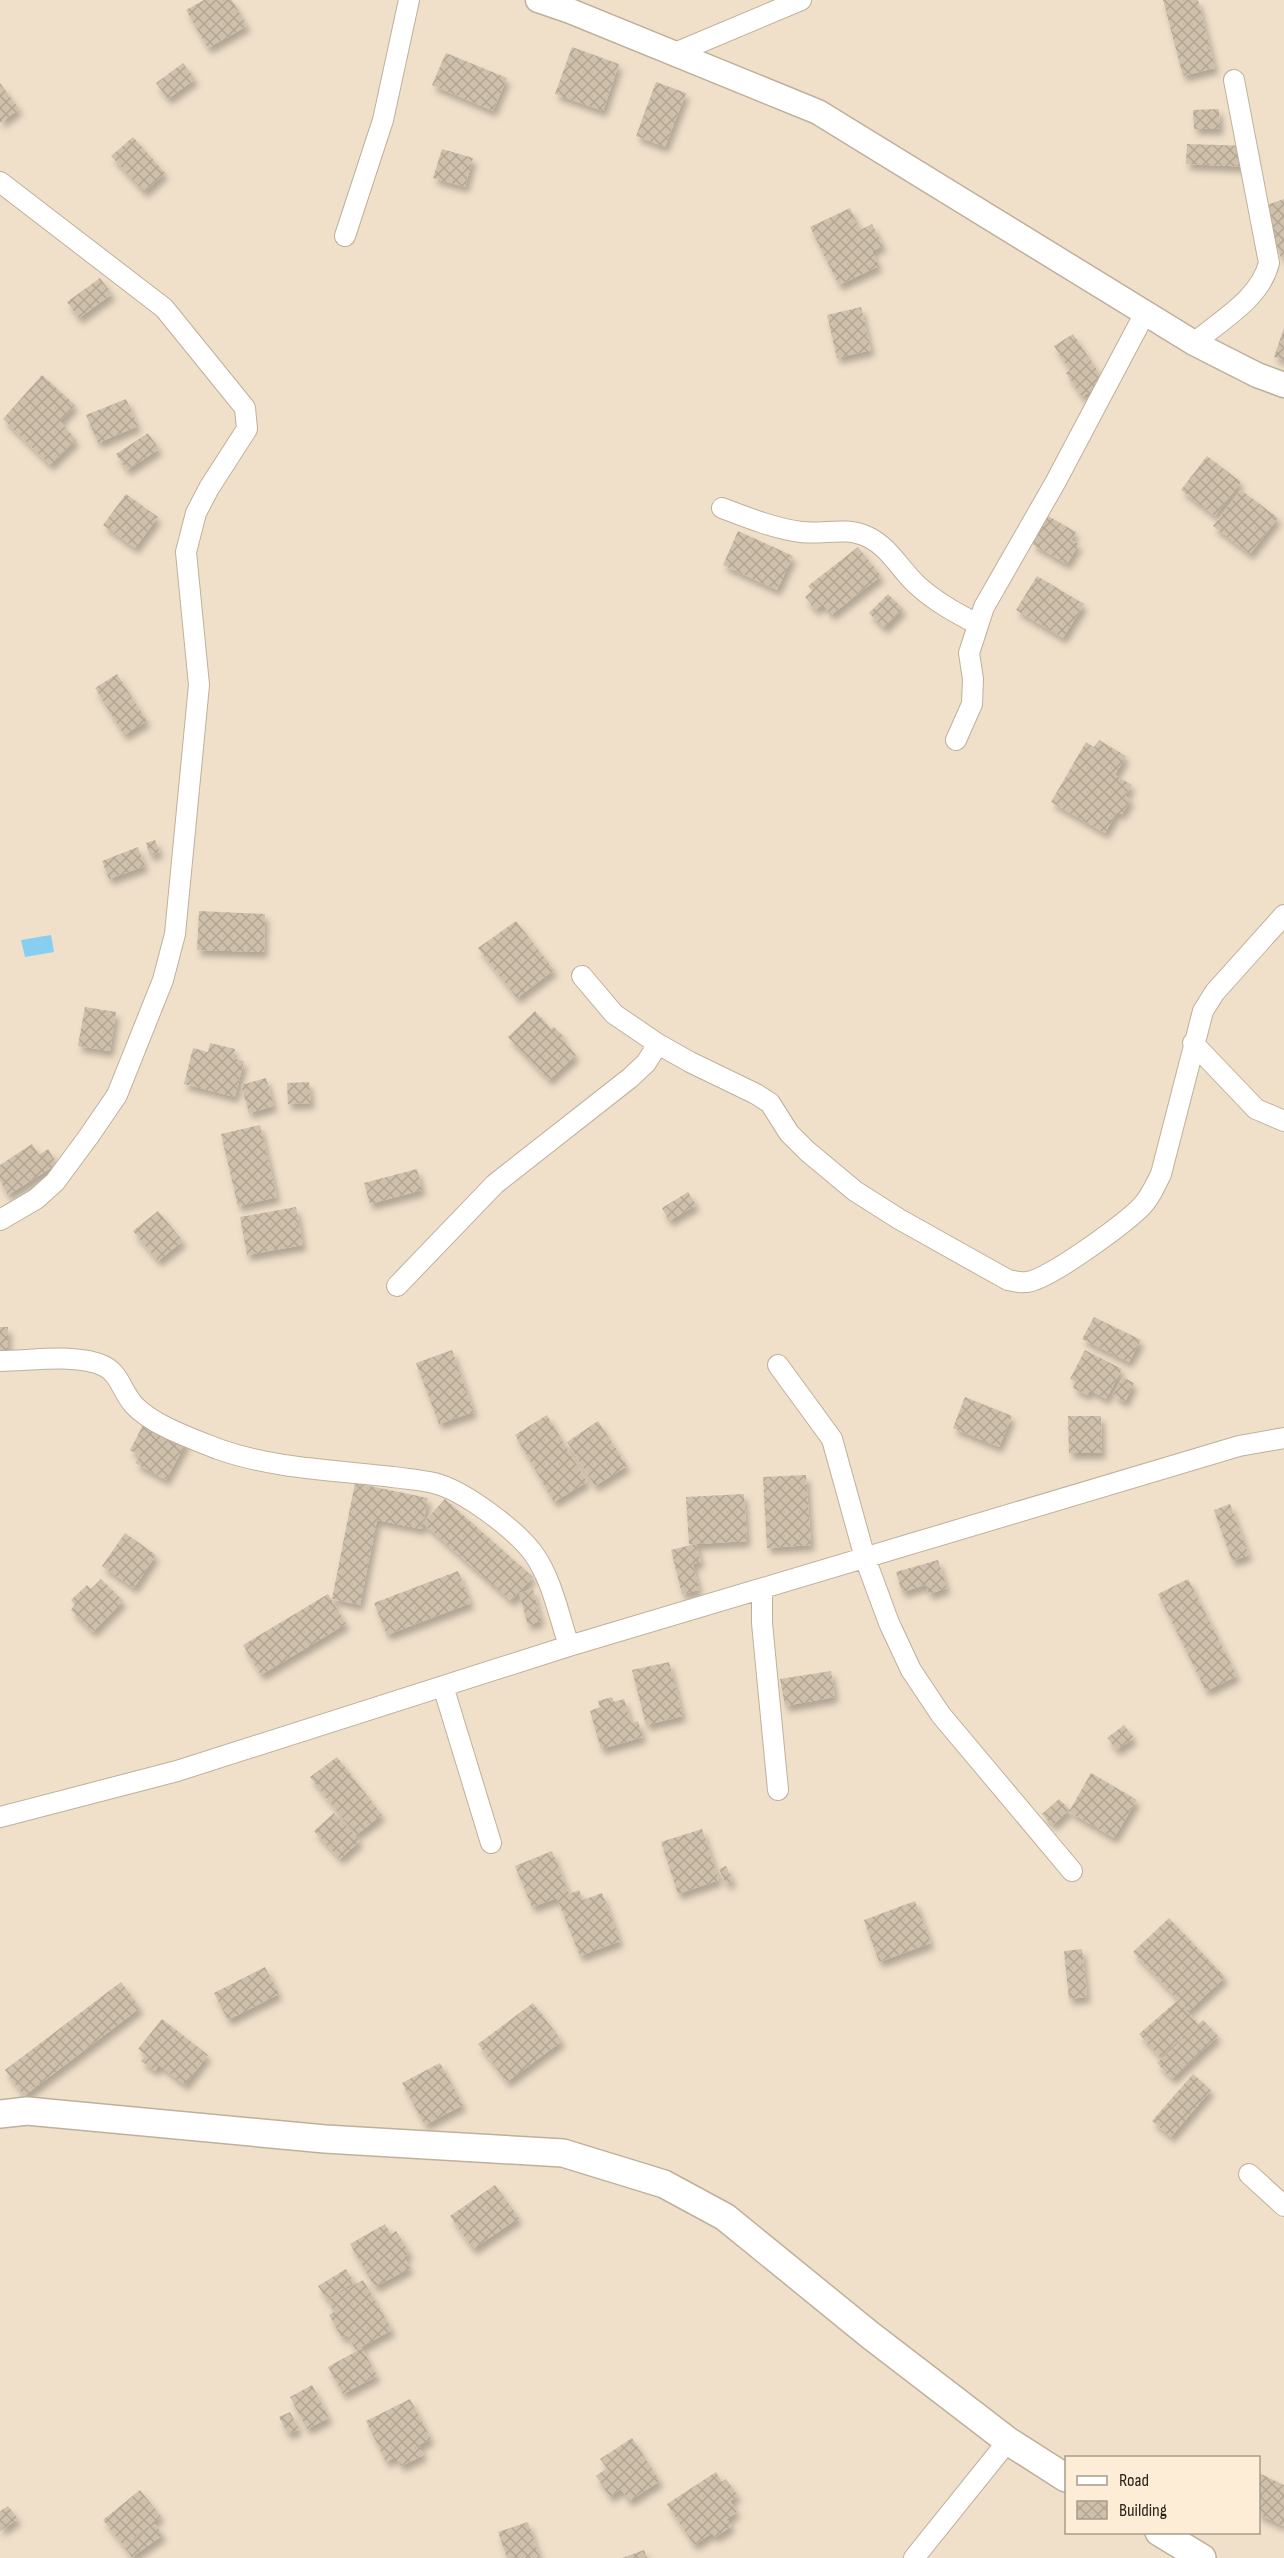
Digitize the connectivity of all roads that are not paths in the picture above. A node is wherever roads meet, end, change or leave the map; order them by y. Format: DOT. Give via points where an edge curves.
graph roads {
  1 [pos="409,0"];
  2 [pos="538,0"];
  3 [pos="801,0"];
  4 [pos="675,54"];
  5 [pos="1234,80"];
  6 [pos="0,182"];
  7 [pos="345,236"];
  8 [pos="1145,313"];
  9 [pos="1194,343"];
  10 [pos="1284,385"];
  11 [pos="722,508"];
  12 [pos="977,624"];
  13 [pos="956,740"];
  14 [pos="1284,915"];
  15 [pos="582,976"];
  16 [pos="1193,1042"];
  17 [pos="658,1044"];
  18 [pos="1284,1121"];
  19 [pos="0,1220"];
  20 [pos="397,1286"];
  21 [pos="0,1360"];
  22 [pos="778,1365"];
  23 [pos="1284,1438"];
  24 [pos="865,1558"];
  25 [pos="762,1590"];
  26 [pos="569,1646"];
  27 [pos="443,1686"];
  28 [pos="778,1790"];
  29 [pos="0,1816"];
  30 [pos="491,1843"];
  31 [pos="1072,1871"];
  32 [pos="0,2114"];
  33 [pos="1249,2174"];
  34 [pos="1284,2206"];
  35 [pos="1008,2440"];
  36 [pos="1065,2477"];
  37 [pos="1162,2534"];
  38 [pos="914,2558"];
  39 [pos="1202,2558"];
  1 -- 7 [label="street" via="383,120"];
  2 -- 4 [label="street"];
  3 -- 4 [label="street"];
  4 -- 8 [label="street" via="818,112"];
  5 -- 9 [label="street" via="1269,262 1256,291"];
  6 -- 19 [label="street" via="164,308 245,408 247,429 196,513 186,552 199,685 175,934 163,980 117,1095 89,1137 55,1182 36,1199"];
  8 -- 9 [label="street"];
  8 -- 12 [label="street"];
  9 -- 10 [label="street"];
  11 -- 12 [label="street" via="786,529 848,530 867,536 881,544 916,584"];
  12 -- 13 [label="street" via="969,653 972,704"];
  14 -- 16 [label="street" via="1215,992 1203,1011"];
  15 -- 17 [label="street" via="614,1014"];
  16 -- 17 [label="street" via="1161,1174 1152,1193 1139,1209 1063,1266 1027,1283 1008,1280 899,1219 807,1151 789,1133 770,1103"];
  16 -- 18 [label="street" via="1256,1109"];
  17 -- 20 [label="street" via="646,1064 630,1078 495,1184"];
  21 -- 26 [label="street" via="85,1360 113,1372 134,1405 154,1420 214,1447 276,1464 435,1483 474,1502 503,1523 533,1553 549,1585"];
  22 -- 24 [label="street" via="832,1439"];
  23 -- 24 [label="street" via="1239,1446"];
  24 -- 25 [label="street"];
  24 -- 31 [label="street" via="911,1670 940,1715"];
  25 -- 26 [label="street"];
  25 -- 28 [label="street"];
  26 -- 27 [label="street"];
  27 -- 29 [label="street" via="177,1771"];
  27 -- 30 [label="street"];
  32 -- 35 [label="main road" via="27,2111 325,2139 563,2153 664,2184 725,2217"];
  33 -- 34 [label="street"];
  35 -- 36 [label="main road"];
  35 -- 38 [label="street"];
  37 -- 39 [label="main road"];
}
